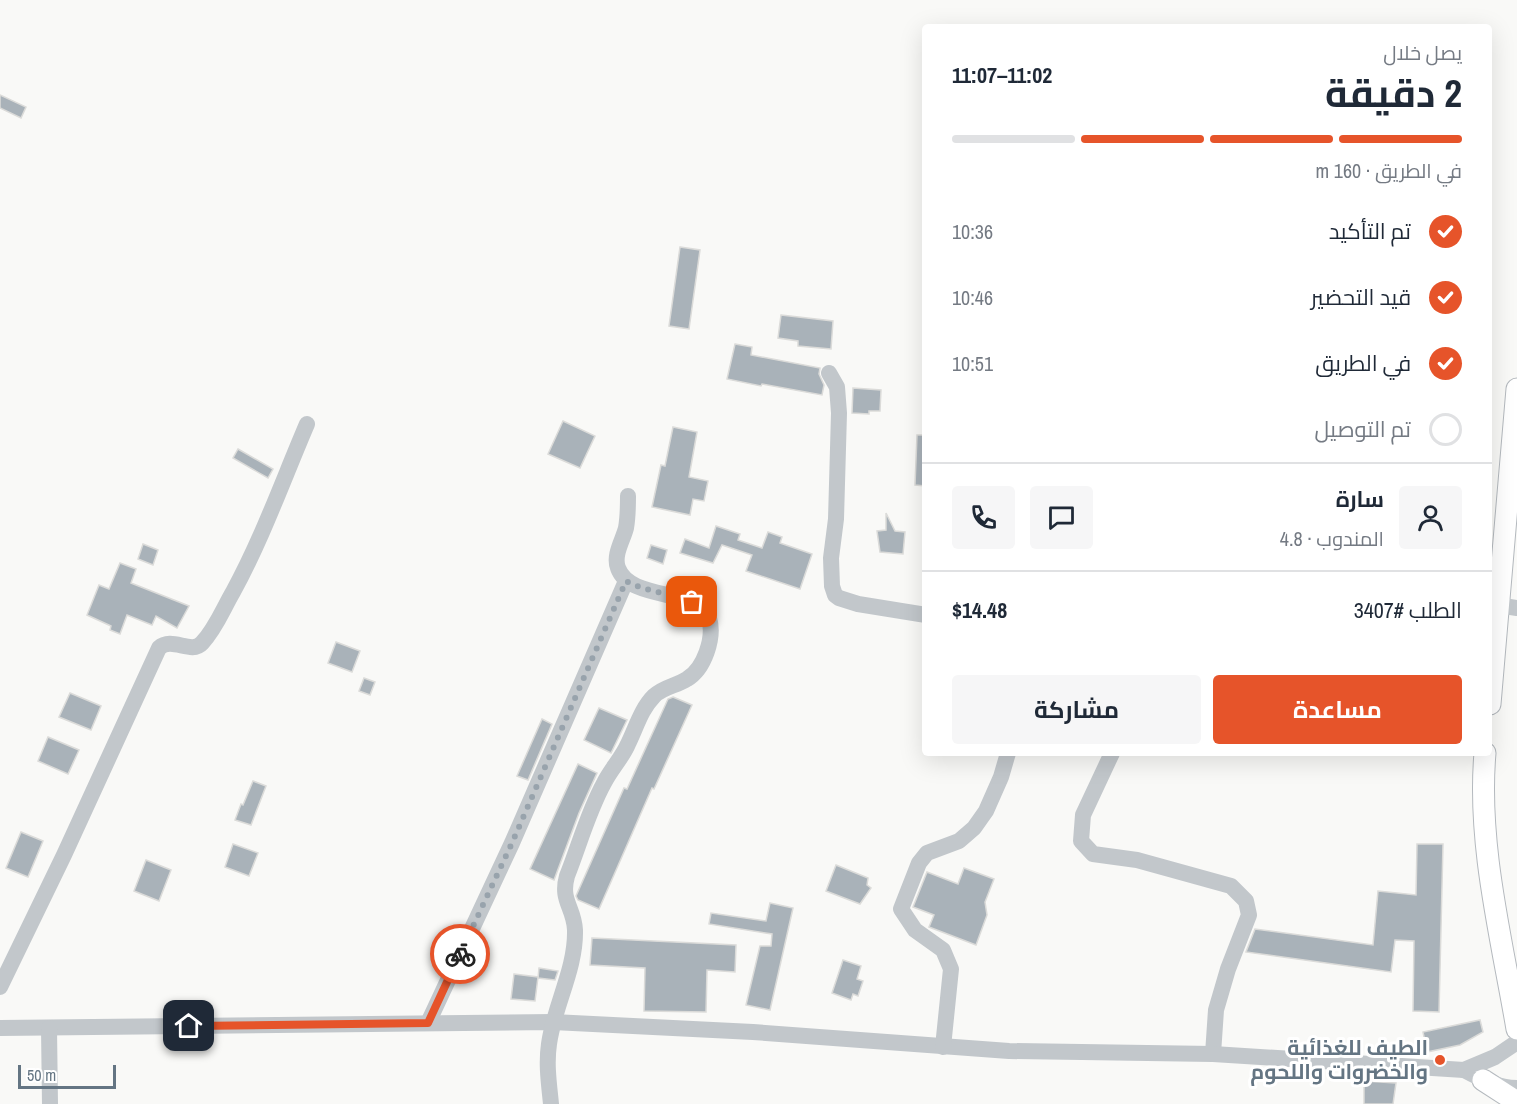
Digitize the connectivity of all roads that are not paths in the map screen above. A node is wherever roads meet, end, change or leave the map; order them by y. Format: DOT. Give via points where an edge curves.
graph roads {
  1 [pos="829,373"];
  2 [pos="1517,389"];
  3 [pos="307,424"];
  4 [pos="628,496"];
  5 [pos="626,581"];
  6 [pos="1508,607"];
  7 [pos="922,614"];
  8 [pos="1492,693"];
  9 [pos="1007,756"];
  10 [pos="1111,756"];
  11 [pos="1485,756"];
  12 [pos="0,987"];
  13 [pos="1516,1020"];
  14 [pos="428,1023"];
  15 [pos="553,1023"];
  16 [pos="0,1028"];
  17 [pos="49,1028"];
  18 [pos="1517,1042"];
  19 [pos="943,1047"];
  20 [pos="1213,1054"];
  21 [pos="1473,1075"];
  22 [pos="1517,1088"];
  23 [pos="1517,1102"];
  24 [pos="50,1104"];
  25 [pos="551,1104"];
  1 -- 7 [label="street" via="837,387 838,413 836,519 831,558 835,595 858,604"];
  2 -- 6 [label="main road"];
  3 -- 12 [label="street" via="243,575 213,630 200,646 170,643 159,648"];
  4 -- 5 [label="street" via="629,510 617,555 617,567"];
  5 -- 14 [label="street" via="512,843"];
  5 -- 15 [label="street" via="675,595 702,609 709,616 711,636 695,672 654,696 643,710 628,745 603,783 564,889 575,930"];
  6 -- 8 [label="main road"];
  9 -- 19 [label="street" via="986,812 958,841 927,853 919,863 902,909 915,930 943,950 951,969"];
  10 -- 20 [label="street" via="1083,815 1081,841 1093,854 1137,860 1231,886 1246,901 1249,915 1216,1010"];
  11 -- 13 [label="main road" via="1487,844"];
  14 -- 15 [label="street"];
  14 -- 17 [label="street"];
  15 -- 19 [label="street" via="753,1032"];
  15 -- 25 [label="street" via="548,1053"];
  16 -- 17 [label="street"];
  17 -- 24 [label="street"];
  18 -- 21 [label="street"];
  19 -- 20 [label="street"];
  20 -- 21 [label="street"];
  21 -- 22 [label="street"];
  21 -- 23 [label="main road"];
}
